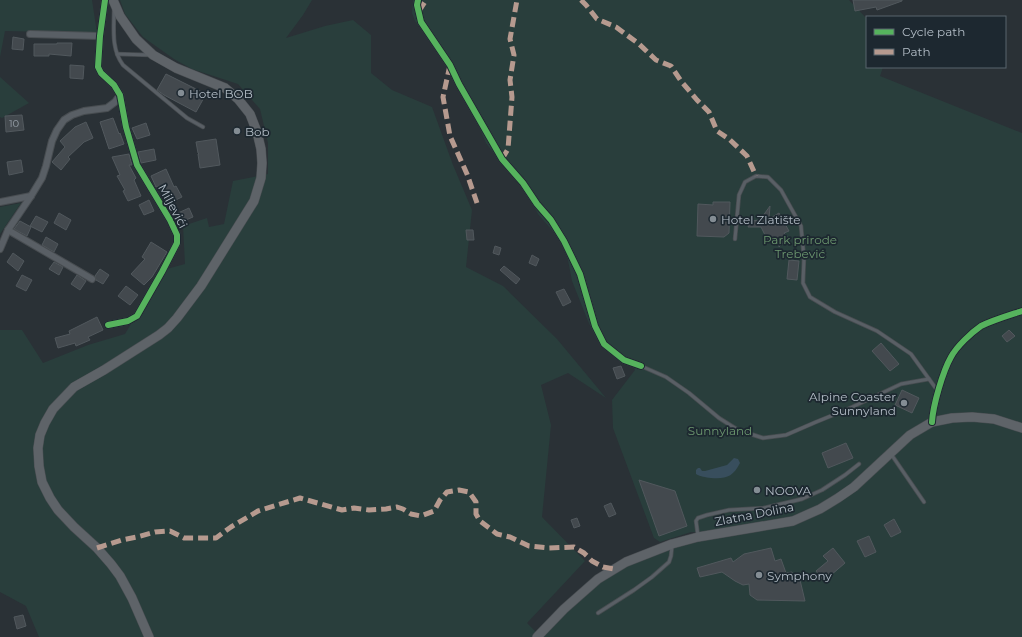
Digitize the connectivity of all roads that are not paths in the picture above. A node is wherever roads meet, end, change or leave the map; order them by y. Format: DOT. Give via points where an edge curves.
graph roads {
  1 [pos="418,0"];
  2 [pos="110,1"];
  3 [pos="30,34"];
  4 [pos="100,36"];
  5 [pos="117,54"];
  6 [pos="153,55"];
  7 [pos="120,95"];
  8 [pos="203,127"];
  9 [pos="31,196"];
  10 [pos="0,202"];
  11 [pos="8,230"];
  12 [pos="735,238"];
  13 [pos="0,249"];
  14 [pos="92,279"];
  15 [pos="1022,311"];
  16 [pos="108,325"];
  17 [pos="641,366"];
  18 [pos="929,379"];
  19 [pos="938,391"];
  20 [pos="932,422"];
  21 [pos="1022,428"];
  22 [pos="890,452"];
  23 [pos="859,464"];
  24 [pos="924,502"];
  25 [pos="698,537"];
  26 [pos="672,544"];
  27 [pos="598,613"];
  28 [pos="149,637"];
  29 [pos="537,637"];
  1 -- 17 [label="street" via="421,22 450,65 502,159 551,220 564,241 580,274 595,326 604,344 624,360"];
  2 -- 4 [label="street"];
  2 -- 5 [label="lane"];
  2 -- 6 [label="main road" via="136,39"];
  3 -- 4 [label="street"];
  4 -- 7 [label="street" via="98,67"];
  5 -- 6 [label="lane"];
  5 -- 8 [label="lane" via="123,65 132,73 187,118"];
  6 -- 28 [label="main road" via="176,68 224,88 238,99 250,114 257,132 262,171 259,186 248,212 201,286 168,328 74,387 52,409 44,423 38,448 42,482 50,498 58,510 97,548 120,576"];
  7 -- 9 [label="street" via="107,108 84,111 64,120 56,130 42,178"];
  7 -- 16 [label="street, Miljevići" via="137,165 170,220 177,235 177,243 137,316"];
  9 -- 10 [label="street"];
  9 -- 11 [label="street"];
  11 -- 13 [label="street"];
  11 -- 14 [label="street"];
  12 -- 18 [label="lane" via="740,195 745,182 756,176 768,177 781,190 801,226 803,283 810,297 835,312 877,331 912,354"];
  15 -- 19 [label="street" via="982,326 972,333 951,357"];
  17 -- 18 [label="lane" via="666,377 738,430 763,438 786,435 901,384"];
  18 -- 19 [label="lane"];
  19 -- 20 [label="street"];
  20 -- 21 [label="main road, Zlatna Dolina" via="972,417 994,419"];
  20 -- 22 [label="main road, Zlatna Dolina" via="910,435"];
  22 -- 24 [label="lane"];
  22 -- 25 [label="main road, Zlatna Dolina" via="854,487 820,509 793,521"];
  23 -- 25 [label="lane" via="822,490 802,499 764,508 729,510 698,518"];
  25 -- 26 [label="main road, Zlatna Dolina"];
  26 -- 27 [label="lane" via="669,562 634,590"];
  26 -- 29 [label="main road, Zlatna Dolina" via="626,562 598,579"];
}
